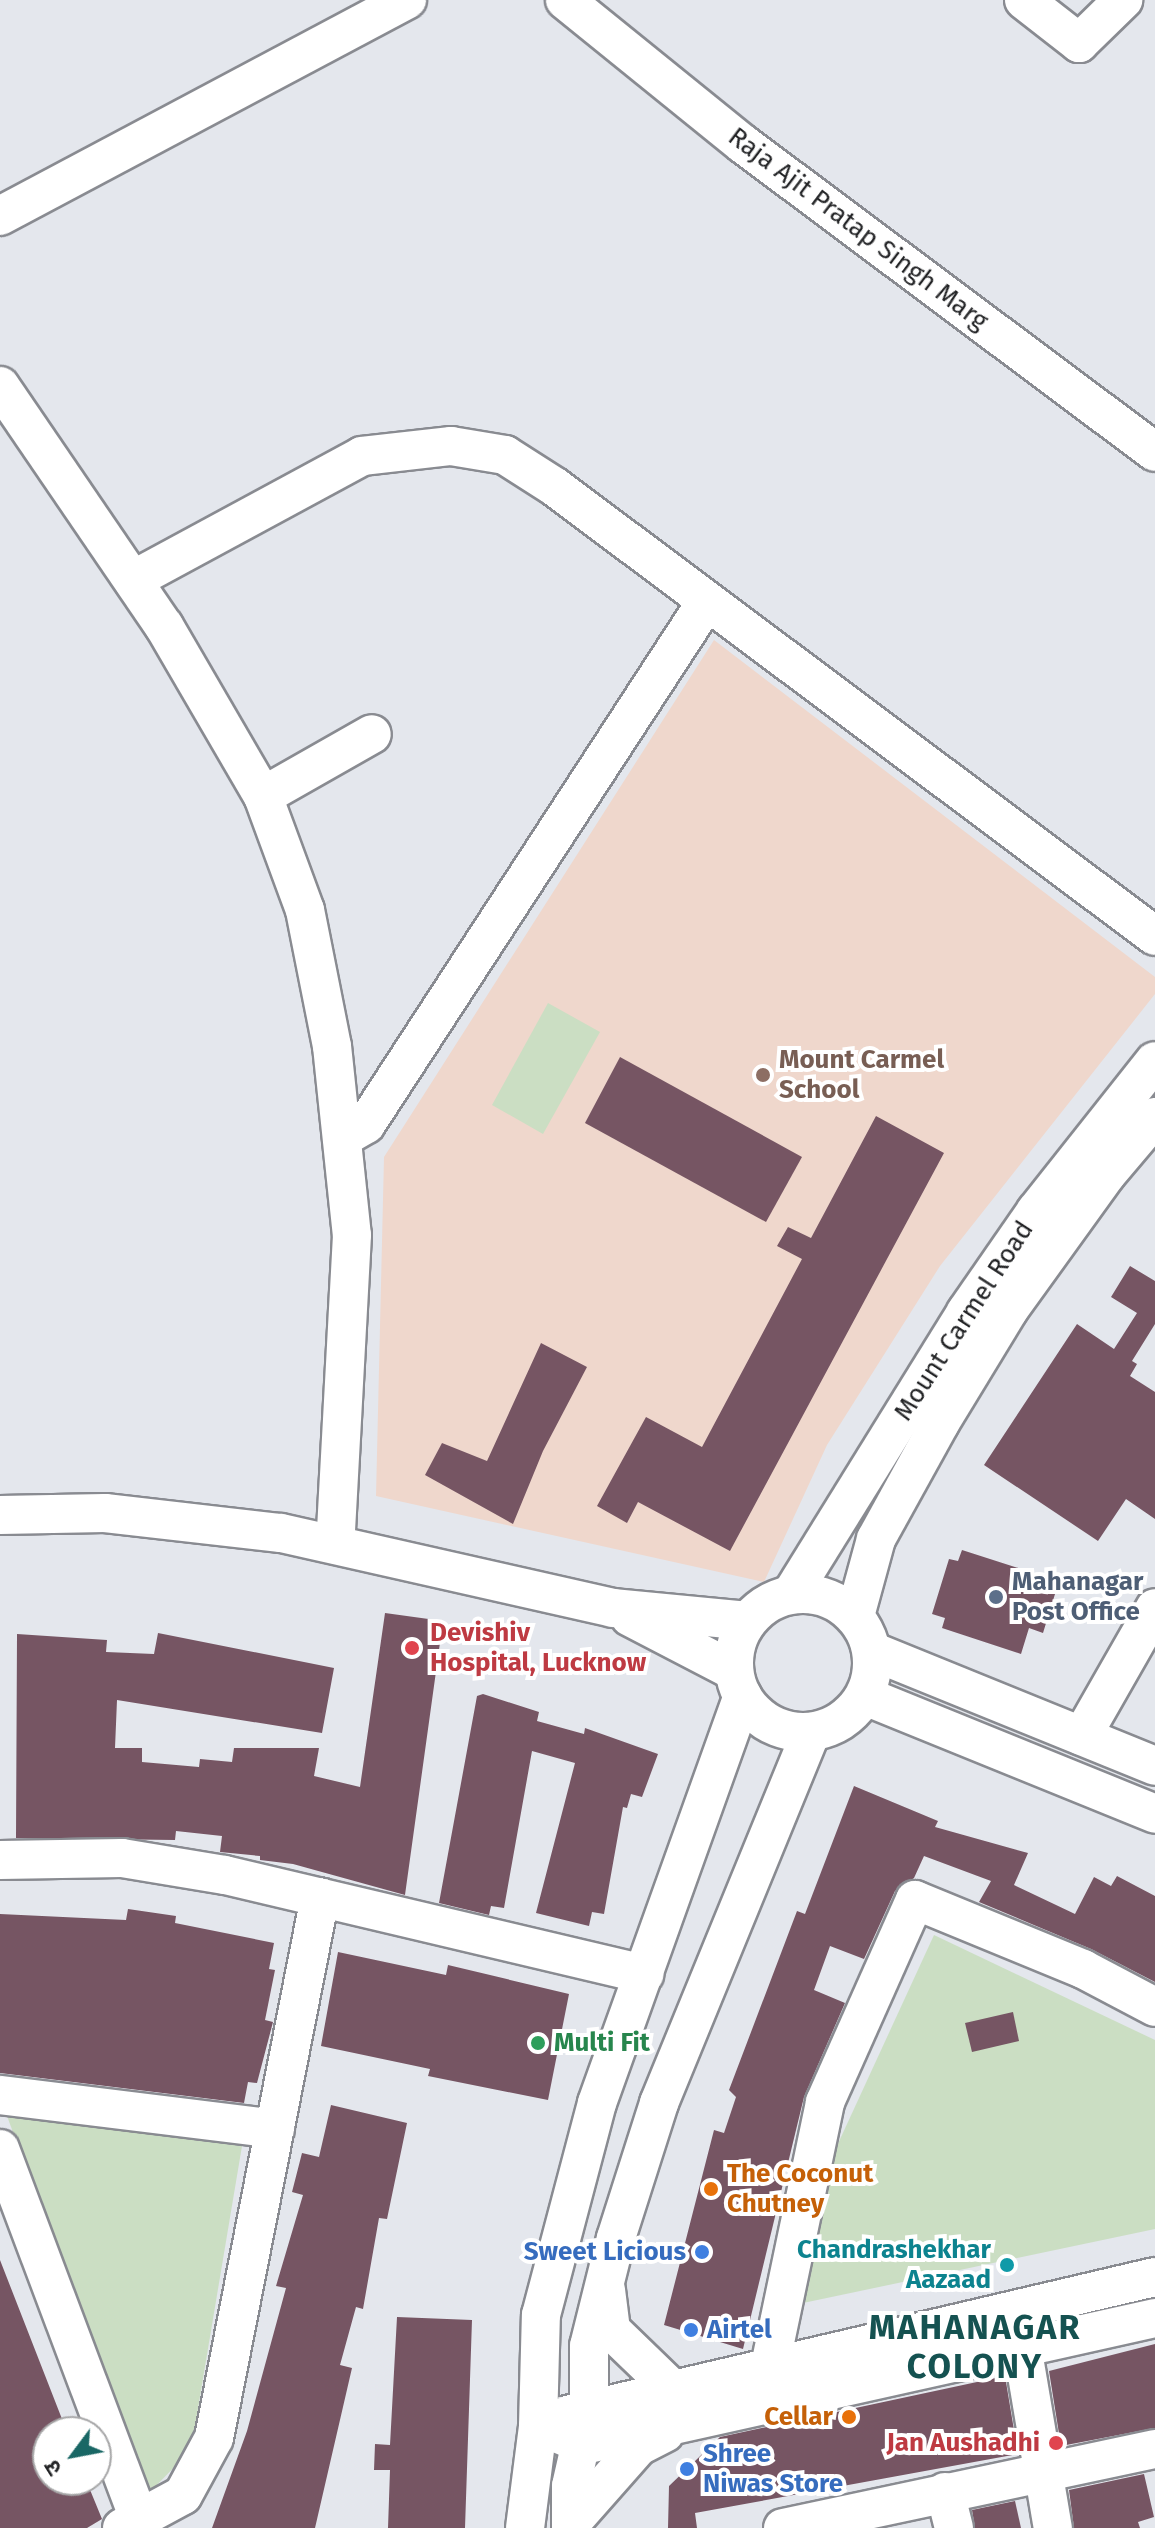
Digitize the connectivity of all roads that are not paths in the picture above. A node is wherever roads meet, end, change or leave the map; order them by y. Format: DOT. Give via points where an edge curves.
graph roads {
  1 [pos="407,0"];
  2 [pos="565,0"];
  3 [pos="1024,0"];
  4 [pos="1123,0"];
  5 [pos="0,216"];
  6 [pos="0,386"];
  7 [pos="1155,452"];
  8 [pos="133,580"];
  9 [pos="707,601"];
  10 [pos="372,734"];
  11 [pos="263,796"];
  12 [pos="1155,936"];
  13 [pos="1155,1061"];
  14 [pos="1155,1117"];
  15 [pos="342,1138"];
  16 [pos="0,1515"];
  17 [pos="335,1545"];
  18 [pos="792,1593"];
  19 [pos="613,1608"];
  20 [pos="1155,1608"];
  21 [pos="855,1616"];
  22 [pos="747,1621"];
  23 [pos="872,1651"];
  24 [pos="738,1684"];
  25 [pos="865,1696"];
  26 [pos="811,1732"];
  27 [pos="1082,1736"];
  28 [pos="1155,1766"];
  29 [pos="1155,1814"];
  30 [pos="0,1860"];
  31 [pos="320,1897"];
  32 [pos="644,1974"];
  33 [pos="1155,2007"];
  34 [pos="0,2095"];
  35 [pos="275,2129"];
  36 [pos="0,2149"];
  37 [pos="1155,2277"];
  38 [pos="605,2283"];
  39 [pos="1015,2310"];
  40 [pos="1155,2318"];
  41 [pos="1024,2347"];
  42 [pos="771,2384"];
  43 [pos="680,2404"];
  44 [pos="589,2407"];
  45 [pos="538,2426"];
  46 [pos="584,2445"];
  47 [pos="1155,2449"];
  48 [pos="1041,2470"];
  49 [pos="945,2492"];
  50 [pos="130,2523"];
  51 [pos="571,2525"];
  52 [pos="525,2528"];
  53 [pos="783,2528"];
  54 [pos="954,2528"];
  55 [pos="1053,2528"];
  1 -- 5 [label="street"];
  2 -- 7 [label="street, Raja Ajit Pratap Singh Marg" via="743,144"];
  3 -- 4 [label="street" via="1079,43"];
  6 -- 8 [label="street"];
  8 -- 9 [label="street" via="362,456 451,446 505,455"];
  8 -- 11 [label="street"];
  9 -- 12 [label="street"];
  9 -- 15 [label="street" via="366,1124"];
  10 -- 11 [label="street"];
  11 -- 15 [label="street" via="305,910 332,1046"];
  13 -- 18 [label="street, Mount Carmel Road" via="1036,1211 966,1312"];
  14 -- 21 [label="street" via="1106,1175 1008,1311 940,1423 876,1539"];
  15 -- 17 [label="street" via="352,1235"];
  16 -- 17 [label="street" via="105,1513 281,1533"];
  17 -- 19 [label="street"];
  18 -- 21 [label="street" via="826,1597"];
  18 -- 22 [label="street" via="767,1603"];
  19 -- 22 [label="street"];
  19 -- 24 [label="street"];
  20 -- 27 [label="street"];
  21 -- 23 [label="street"];
  22 -- 24 [label="street" via="736,1643"];
  23 -- 25 [label="street" via="873,1672"];
  23 -- 27 [label="street"];
  24 -- 26 [label="street" via="760,1717 784,1729"];
  24 -- 32 [label="street"];
  25 -- 26 [label="street" via="842,1721"];
  25 -- 29 [label="street"];
  26 -- 38 [label="street" via="659,2103"];
  27 -- 28 [label="street"];
  30 -- 31 [label="street" via="122,1858"];
  31 -- 32 [label="street"];
  31 -- 35 [label="street"];
  32 -- 45 [label="street" via="597,2103 541,2315"];
  33 -- 42 [label="street" via="1083,1969 915,1900 825,2102"];
  34 -- 35 [label="street"];
  35 -- 50 [label="street" via="214,2438 183,2495"];
  36 -- 50 [label="street"];
  37 -- 39 [label="street"];
  38 -- 43 [label="street" via="611,2330"];
  38 -- 44 [label="street" via="589,2346"];
  39 -- 41 [label="street"];
  39 -- 42 [label="street"];
  40 -- 41 [label="street"];
  41 -- 42 [label="street"];
  41 -- 48 [label="street"];
  42 -- 43 [label="street"];
  43 -- 44 [label="street"];
  43 -- 46 [label="street"];
  43 -- 51 [label="street"];
  44 -- 45 [label="street"];
  44 -- 46 [label="street"];
  45 -- 46 [label="street"];
  45 -- 52 [label="street"];
  46 -- 51 [label="street" via="571,2486"];
  47 -- 48 [label="street"];
  48 -- 49 [label="street"];
  48 -- 55 [label="street"];
  49 -- 53 [label="street"];
  49 -- 54 [label="street"];
}
